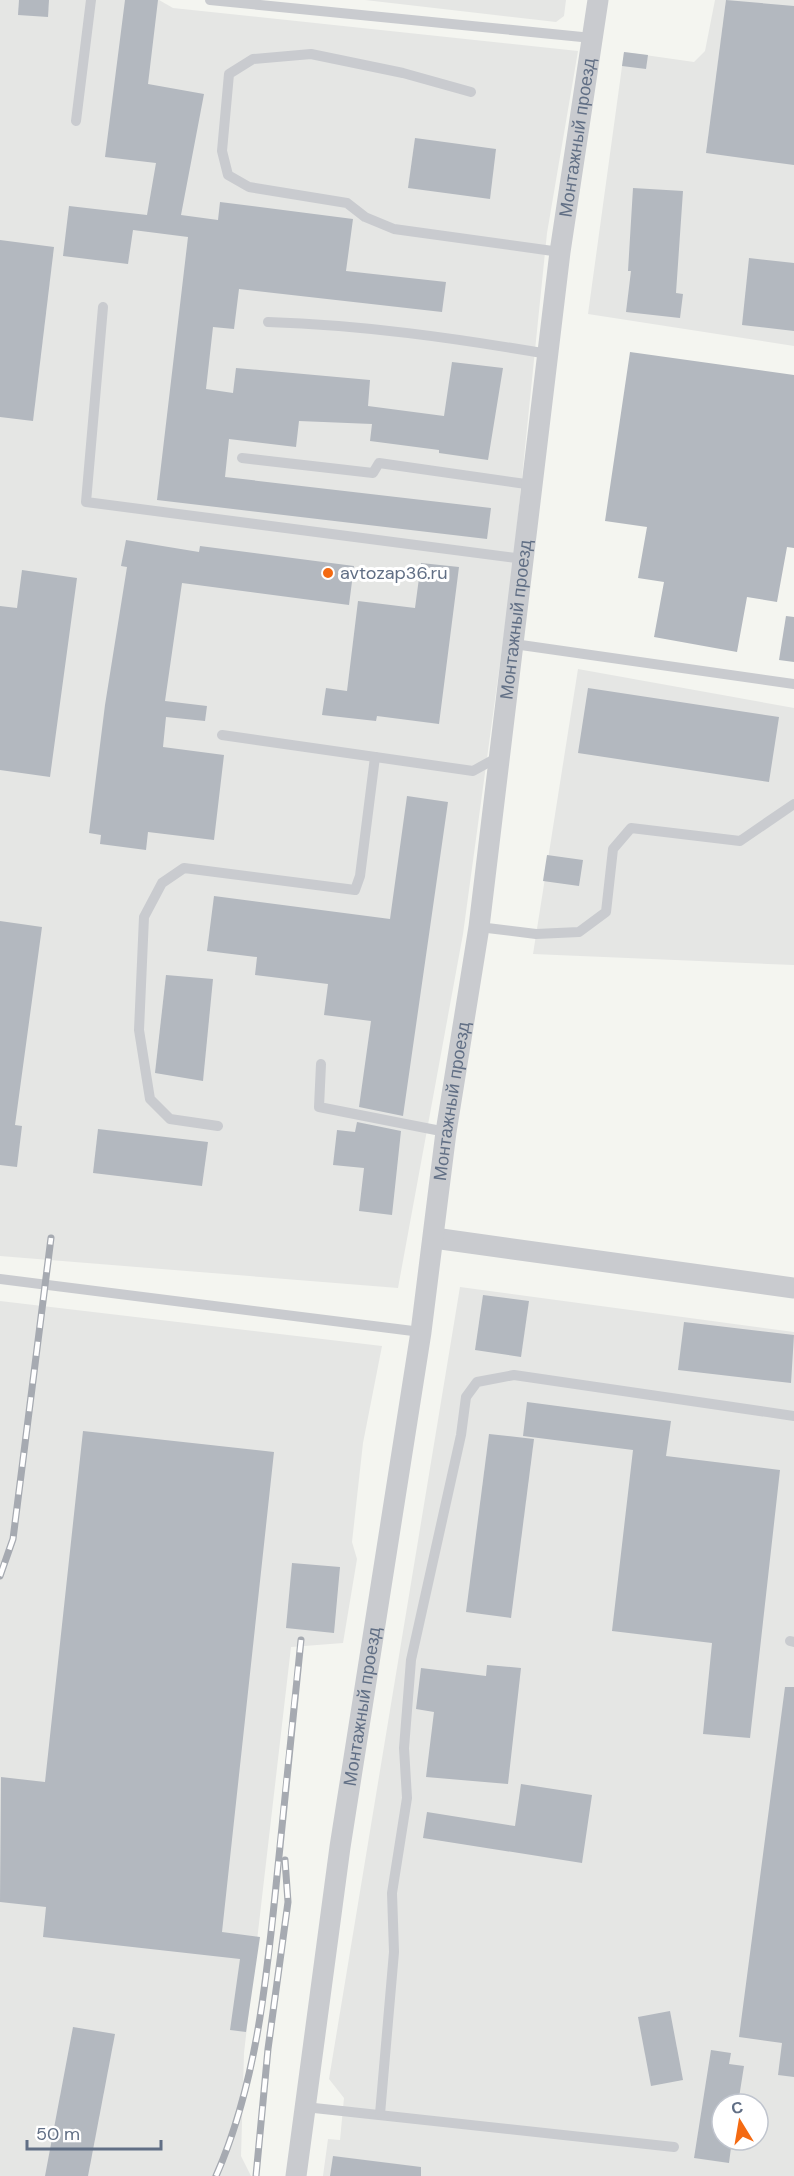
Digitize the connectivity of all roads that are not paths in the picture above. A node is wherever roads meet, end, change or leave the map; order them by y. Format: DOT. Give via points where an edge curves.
graph roads {
  1 [pos="91,0"];
  2 [pos="210,0"];
  3 [pos="598,0"];
  4 [pos="592,38"];
  5 [pos="471,92"];
  6 [pos="76,121"];
  7 [pos="560,252"];
  8 [pos="103,307"];
  9 [pos="268,322"];
  10 [pos="548,354"];
  11 [pos="242,458"];
  12 [pos="533,485"];
  13 [pos="524,559"];
  14 [pos="514,644"];
  15 [pos="794,684"];
  16 [pos="222,735"];
  17 [pos="501,755"];
  18 [pos="375,757"];
  19 [pos="794,804"];
  20 [pos="479,927"];
  21 [pos="321,1064"];
  22 [pos="218,1126"];
  23 [pos="446,1132"];
  24 [pos="434,1238"];
  25 [pos="0,1278"];
  26 [pos="794,1288"];
  27 [pos="421,1332"];
  28 [pos="794,1416"];
  29 [pos="305,2107"];
  30 [pos="380,2114"];
  31 [pos="674,2147"];
  32 [pos="296,2176"];
  1 -- 6 [label="lane"];
  2 -- 4 [label="lane"];
  3 -- 4 [label="street, Монтажный проезд"];
  4 -- 7 [label="street, Монтажный проезд"];
  5 -- 7 [label="lane" via="311,54 253,59 229,74 222,151 228,175 249,187 347,202 366,217 394,229"];
  7 -- 10 [label="street, Монтажный проезд"];
  8 -- 13 [label="lane" via="86,502"];
  9 -- 10 [label="lane" via="422,333"];
  10 -- 12 [label="street, Монтажный проезд"];
  11 -- 12 [label="lane" via="373,473 380,463"];
  12 -- 13 [label="street, Монтажный проезд"];
  13 -- 14 [label="street, Монтажный проезд"];
  14 -- 15 [label="lane"];
  14 -- 17 [label="street, Монтажный проезд"];
  16 -- 18 [label="lane"];
  17 -- 18 [label="lane" via="473,771"];
  17 -- 20 [label="street, Монтажный проезд"];
  18 -- 22 [label="lane" via="355,890 184,868 162,883 144,917 139,1030 150,1099 170,1119"];
  19 -- 20 [label="lane" via="740,841 631,828 613,849 606,912 579,932 536,934"];
  20 -- 23 [label="street, Монтажный проезд"];
  21 -- 23 [label="lane" via="319,1107"];
  23 -- 24 [label="street, Монтажный проезд"];
  24 -- 26 [label="street"];
  24 -- 27 [label="street, Монтажный проезд"];
  25 -- 27 [label="lane"];
  27 -- 29 [label="street, Монтажный проезд" via="340,1846"];
  28 -- 30 [label="lane" via="514,1375 477,1382 466,1397 411,1660 404,1748 408,1798 392,1893 394,1952"];
  29 -- 30 [label="lane"];
  29 -- 32 [label="street, Монтажный проезд"];
  30 -- 31 [label="lane"];
}
